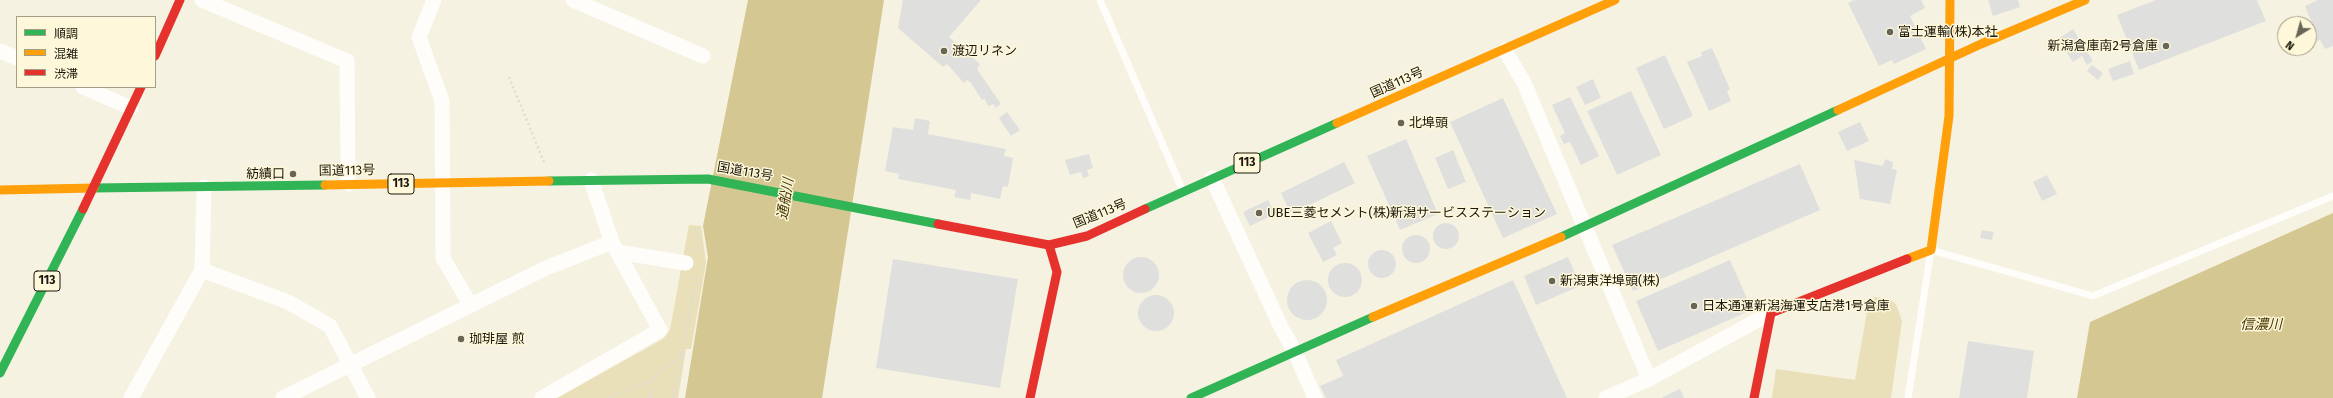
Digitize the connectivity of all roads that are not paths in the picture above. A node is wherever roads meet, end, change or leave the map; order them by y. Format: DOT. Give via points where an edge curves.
graph roads {
  1 [pos="180,0"];
  2 [pos="202,0"];
  3 [pos="434,0"];
  4 [pos="573,0"];
  5 [pos="1100,0"];
  6 [pos="1614,0"];
  7 [pos="1950,0"];
  8 [pos="2085,0"];
  9 [pos="0,50"];
  10 [pos="1505,50"];
  11 [pos="156,54"];
  12 [pos="703,56"];
  13 [pos="16,58"];
  14 [pos="1950,58"];
  15 [pos="85,88"];
  16 [pos="141,88"];
  17 [pos="132,108"];
  18 [pos="1212,178"];
  19 [pos="592,180"];
  20 [pos="442,183"];
  21 [pos="348,184"];
  22 [pos="204,186"];
  23 [pos="94,188"];
  24 [pos="0,190"];
  25 [pos="1183,191"];
  26 [pos="2333,196"];
  27 [pos="1584,227"];
  28 [pos="1048,245"];
  29 [pos="615,247"];
  30 [pos="1931,250"];
  31 [pos="694,263"];
  32 [pos="202,270"];
  33 [pos="470,304"];
  34 [pos="1771,313"];
  35 [pos="1296,352"];
  36 [pos="351,363"];
  37 [pos="0,373"];
  38 [pos="1649,380"];
  39 [pos="131,398"];
  40 [pos="283,398"];
  41 [pos="368,398"];
  42 [pos="542,398"];
  43 [pos="1030,398"];
  44 [pos="1191,398"];
  45 [pos="1315,398"];
  46 [pos="1606,398"];
  47 [pos="1754,398"];
  48 [pos="1908,398"];
  1 -- 11 [label="main road"];
  2 -- 21 [label="street" via="347,61"];
  3 -- 20 [label="street" via="419,37 442,101"];
  4 -- 12 [label="street"];
  5 -- 25 [label="lane"];
  6 -- 10 [label="main road, 国道113号 / 113"];
  7 -- 14 [label="main road"];
  8 -- 14 [label="main road" via="2008,30"];
  9 -- 13 [label="street"];
  10 -- 18 [label="main road, 国道113号 / 113"];
  10 -- 27 [label="street" via="1524,84"];
  14 -- 27 [label="main road"];
  14 -- 30 [label="main road" via="1949,116"];
  15 -- 17 [label="street"];
  16 -- 17 [label="main road, 113"];
  17 -- 23 [label="main road, 113"];
  18 -- 25 [label="main road, 国道113号 / 113"];
  18 -- 35 [label="street" via="1281,326"];
  19 -- 20 [label="main road, 国道113号 / 113"];
  19 -- 28 [label="main road, 国道113号 / 113" via="708,179"];
  19 -- 29 [label="street"];
  20 -- 21 [label="main road, 国道113号 / 113"];
  20 -- 33 [label="street" via="443,258"];
  21 -- 22 [label="main road, 国道113号 / 113"];
  22 -- 23 [label="main road, 国道113号 / 113"];
  22 -- 32 [label="street"];
  23 -- 24 [label="main road, 国道113号"];
  23 -- 37 [label="main road, 113"];
  25 -- 28 [label="main road, 国道113号 / 113" via="1087,236"];
  26 -- 30 [label="lane" via="2093,296"];
  27 -- 35 [label="main road"];
  27 -- 38 [label="street"];
  28 -- 43 [label="main road" via="1057,272"];
  29 -- 31 [label="street"];
  29 -- 33 [label="street" via="546,268"];
  29 -- 42 [label="street" via="660,330"];
  30 -- 34 [label="main road"];
  30 -- 48 [label="lane"];
  32 -- 36 [label="street" via="288,302 330,326"];
  32 -- 39 [label="street"];
  33 -- 36 [label="street"];
  34 -- 38 [label="street"];
  34 -- 47 [label="main road"];
  35 -- 44 [label="main road"];
  35 -- 45 [label="street"];
  36 -- 40 [label="street"];
  36 -- 41 [label="street"];
  38 -- 46 [label="street"];
}
